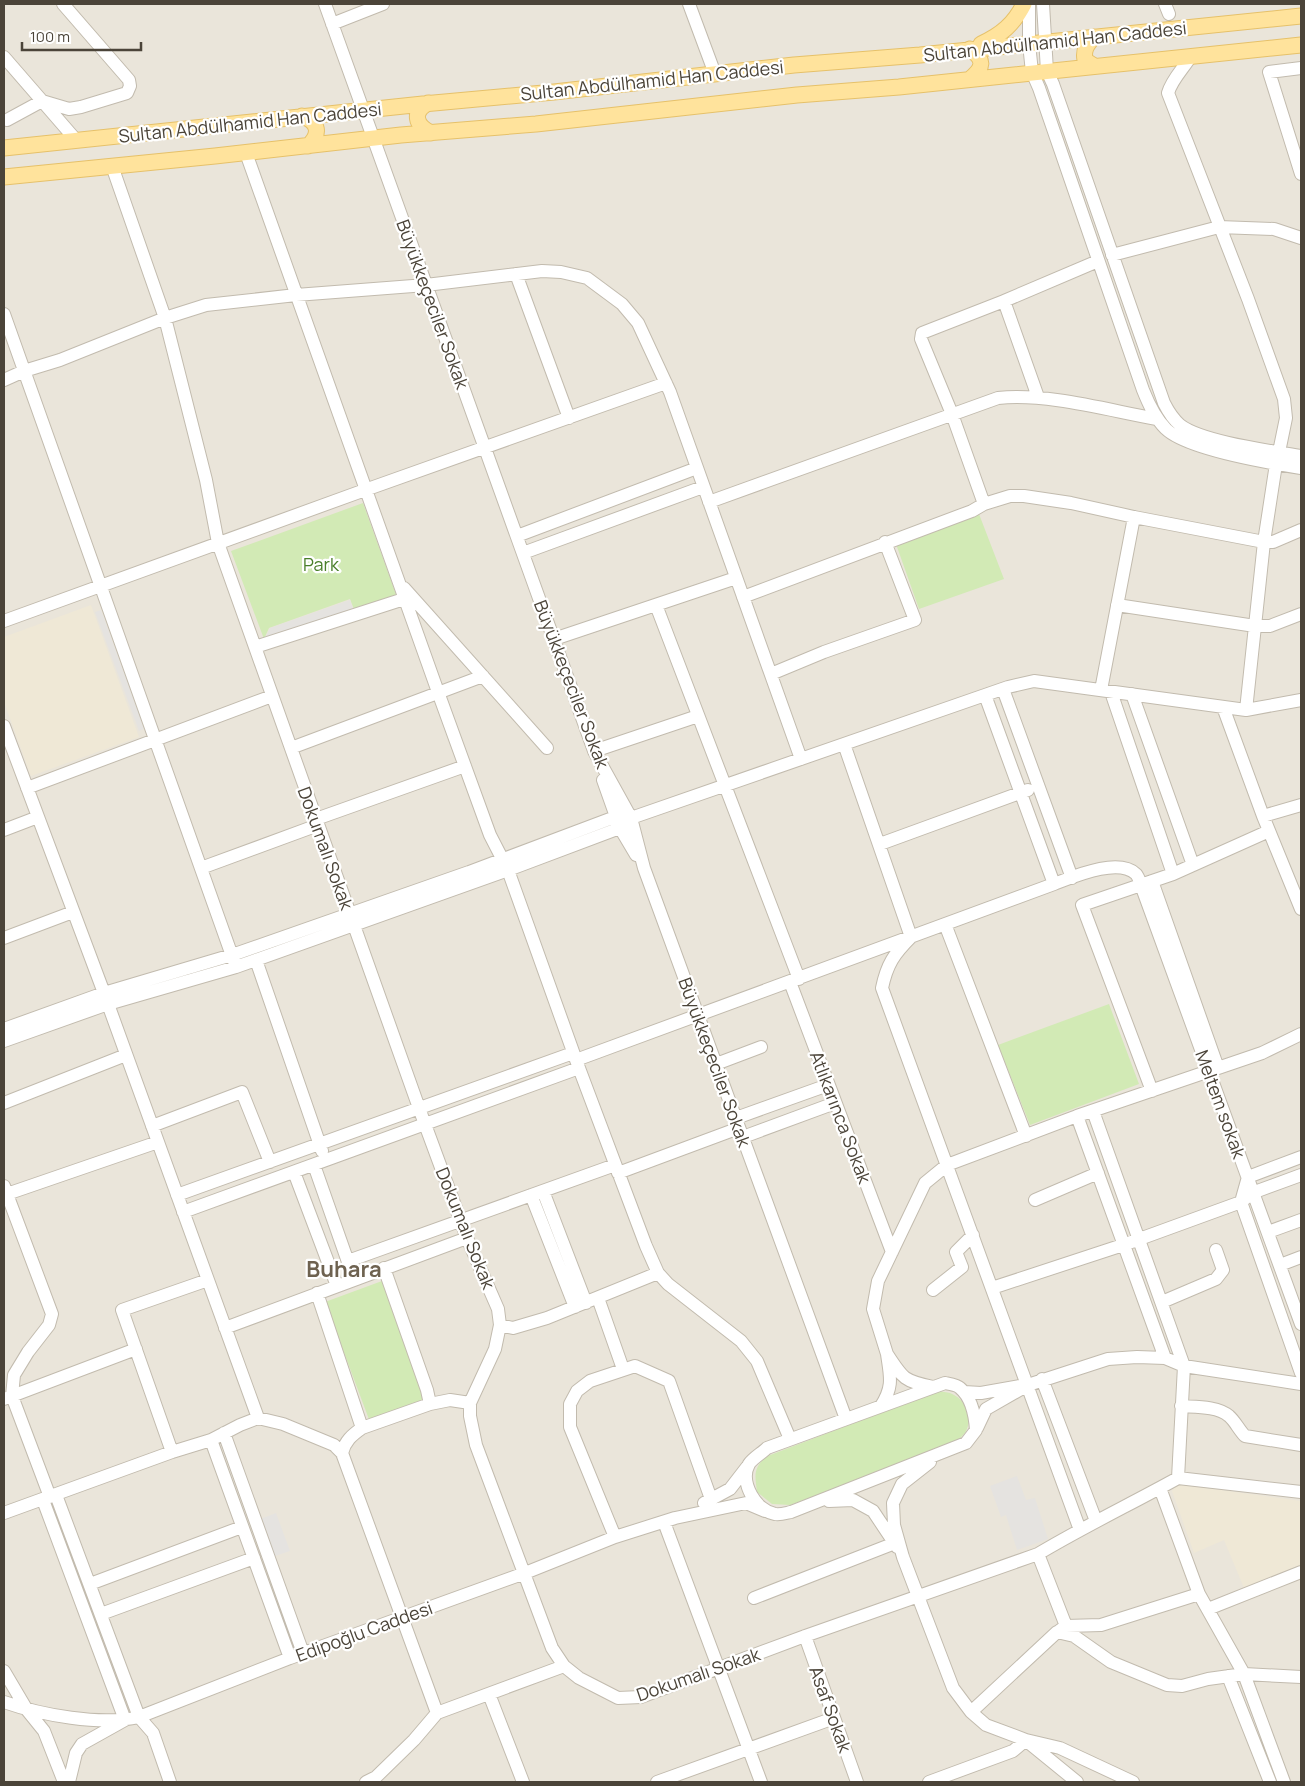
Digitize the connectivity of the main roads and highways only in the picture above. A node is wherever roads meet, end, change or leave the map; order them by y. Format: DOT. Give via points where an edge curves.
graph roads {
  1 [pos="1024,4"];
  2 [pos="1301,16"];
  3 [pos="1094,37"];
  4 [pos="1301,45"];
  5 [pos="969,49"];
  6 [pos="1094,66"];
  7 [pos="970,79"];
  8 [pos="428,103"];
  9 [pos="302,116"];
  10 [pos="430,133"];
  11 [pos="308,146"];
  12 [pos="4,148"];
  13 [pos="4,177"];
  1 -- 5 [label="main road" via="1013,23 998,36"];
  2 -- 3 [label="main road, Sultan Abdülhamid Han Caddesi"];
  3 -- 5 [label="main road, Sultan Abdülhamid Han Caddesi"];
  3 -- 6 [label="main road" via="1084,54 1085,60"];
  4 -- 6 [label="main road, Sultan Abdülhamid Han Caddesi"];
  5 -- 7 [label="main road" via="981,61 980,68"];
  5 -- 8 [label="main road, Sultan Abdülhamid Han Caddesi"];
  6 -- 7 [label="main road, Sultan Abdülhamid Han Caddesi"];
  7 -- 10 [label="main road, Sultan Abdülhamid Han Caddesi"];
  8 -- 9 [label="main road, Sultan Abdülhamid Han Caddesi"];
  8 -- 10 [label="main road" via="418,112 417,120"];
  9 -- 11 [label="main road" via="314,122 316,127 314,141"];
  9 -- 12 [label="main road, Sultan Abdülhamid Han Caddesi"];
  10 -- 11 [label="main road, Sultan Abdülhamid Han Caddesi"];
  11 -- 13 [label="main road, Sultan Abdülhamid Han Caddesi"];
}
